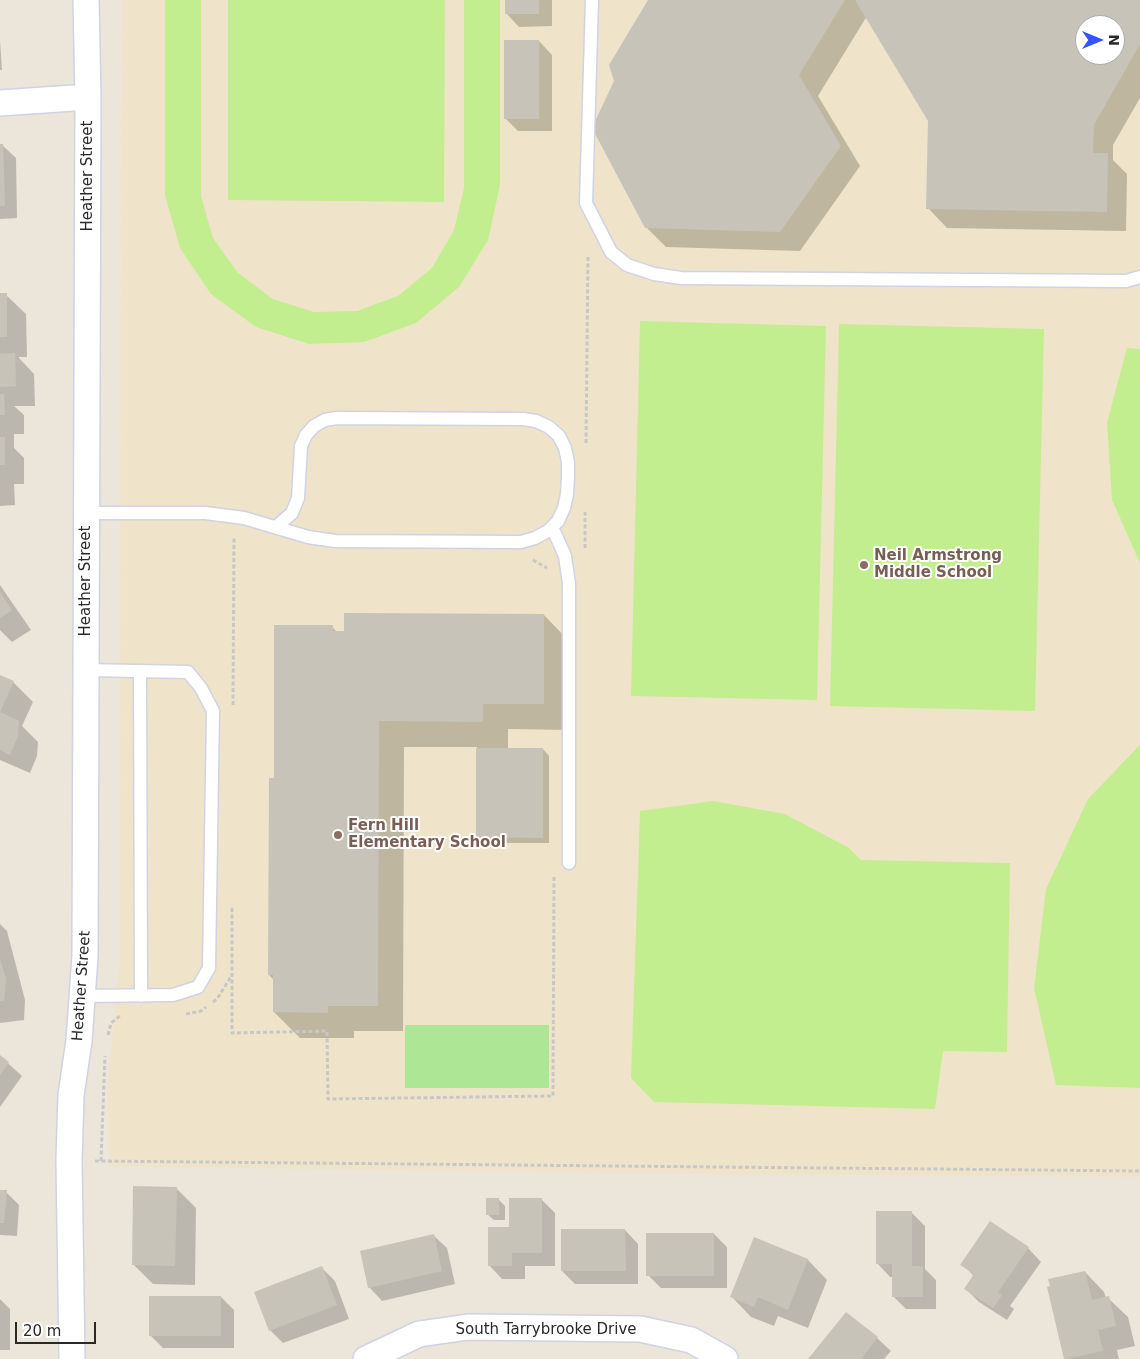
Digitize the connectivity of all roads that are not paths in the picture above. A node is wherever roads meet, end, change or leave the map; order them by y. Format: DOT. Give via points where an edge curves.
graph roads {
  1 [pos="86,0"];
  2 [pos="592,0"];
  3 [pos="88,97"];
  4 [pos="0,103"];
  5 [pos="1140,277"];
  6 [pos="87,513"];
  7 [pos="276,527"];
  8 [pos="552,527"];
  9 [pos="86,670"];
  10 [pos="140,671"];
  11 [pos="569,862"];
  12 [pos="82,996"];
  13 [pos="141,996"];
  14 [pos="72,1359"];
  15 [pos="366,1359"];
  16 [pos="725,1359"];
  1 -- 3 [label="street, Heather Street"];
  2 -- 5 [label="lane" via="586,203 611,252 627,265 681,278 1126,281"];
  3 -- 4 [label="street"];
  3 -- 6 [label="street, Heather Street"];
  6 -- 7 [label="lane" via="205,513 244,518"];
  6 -- 9 [label="street, Heather Street"];
  7 -- 8 [label="lane" via="335,541 492,542 521,542"];
  7 -- 8 [label="lane" via="292,513 298,498 301,446 306,434 325,420 336,418 522,419 549,427 565,448 568,462 564,508"];
  8 -- 11 [label="lane" via="565,556 569,584"];
  9 -- 10 [label="lane"];
  9 -- 12 [label="street, Heather Street"];
  10 -- 13 [label="lane"];
  10 -- 13 [label="lane" via="188,672 202,688 213,711 209,968 198,987 173,995"];
  12 -- 13 [label="lane"];
  12 -- 14 [label="street, Heather Street" via="71,1095 69,1161"];
  15 -- 16 [label="street, South Tarrybrooke Drive" via="419,1334 468,1327 640,1330 691,1340"];
}
